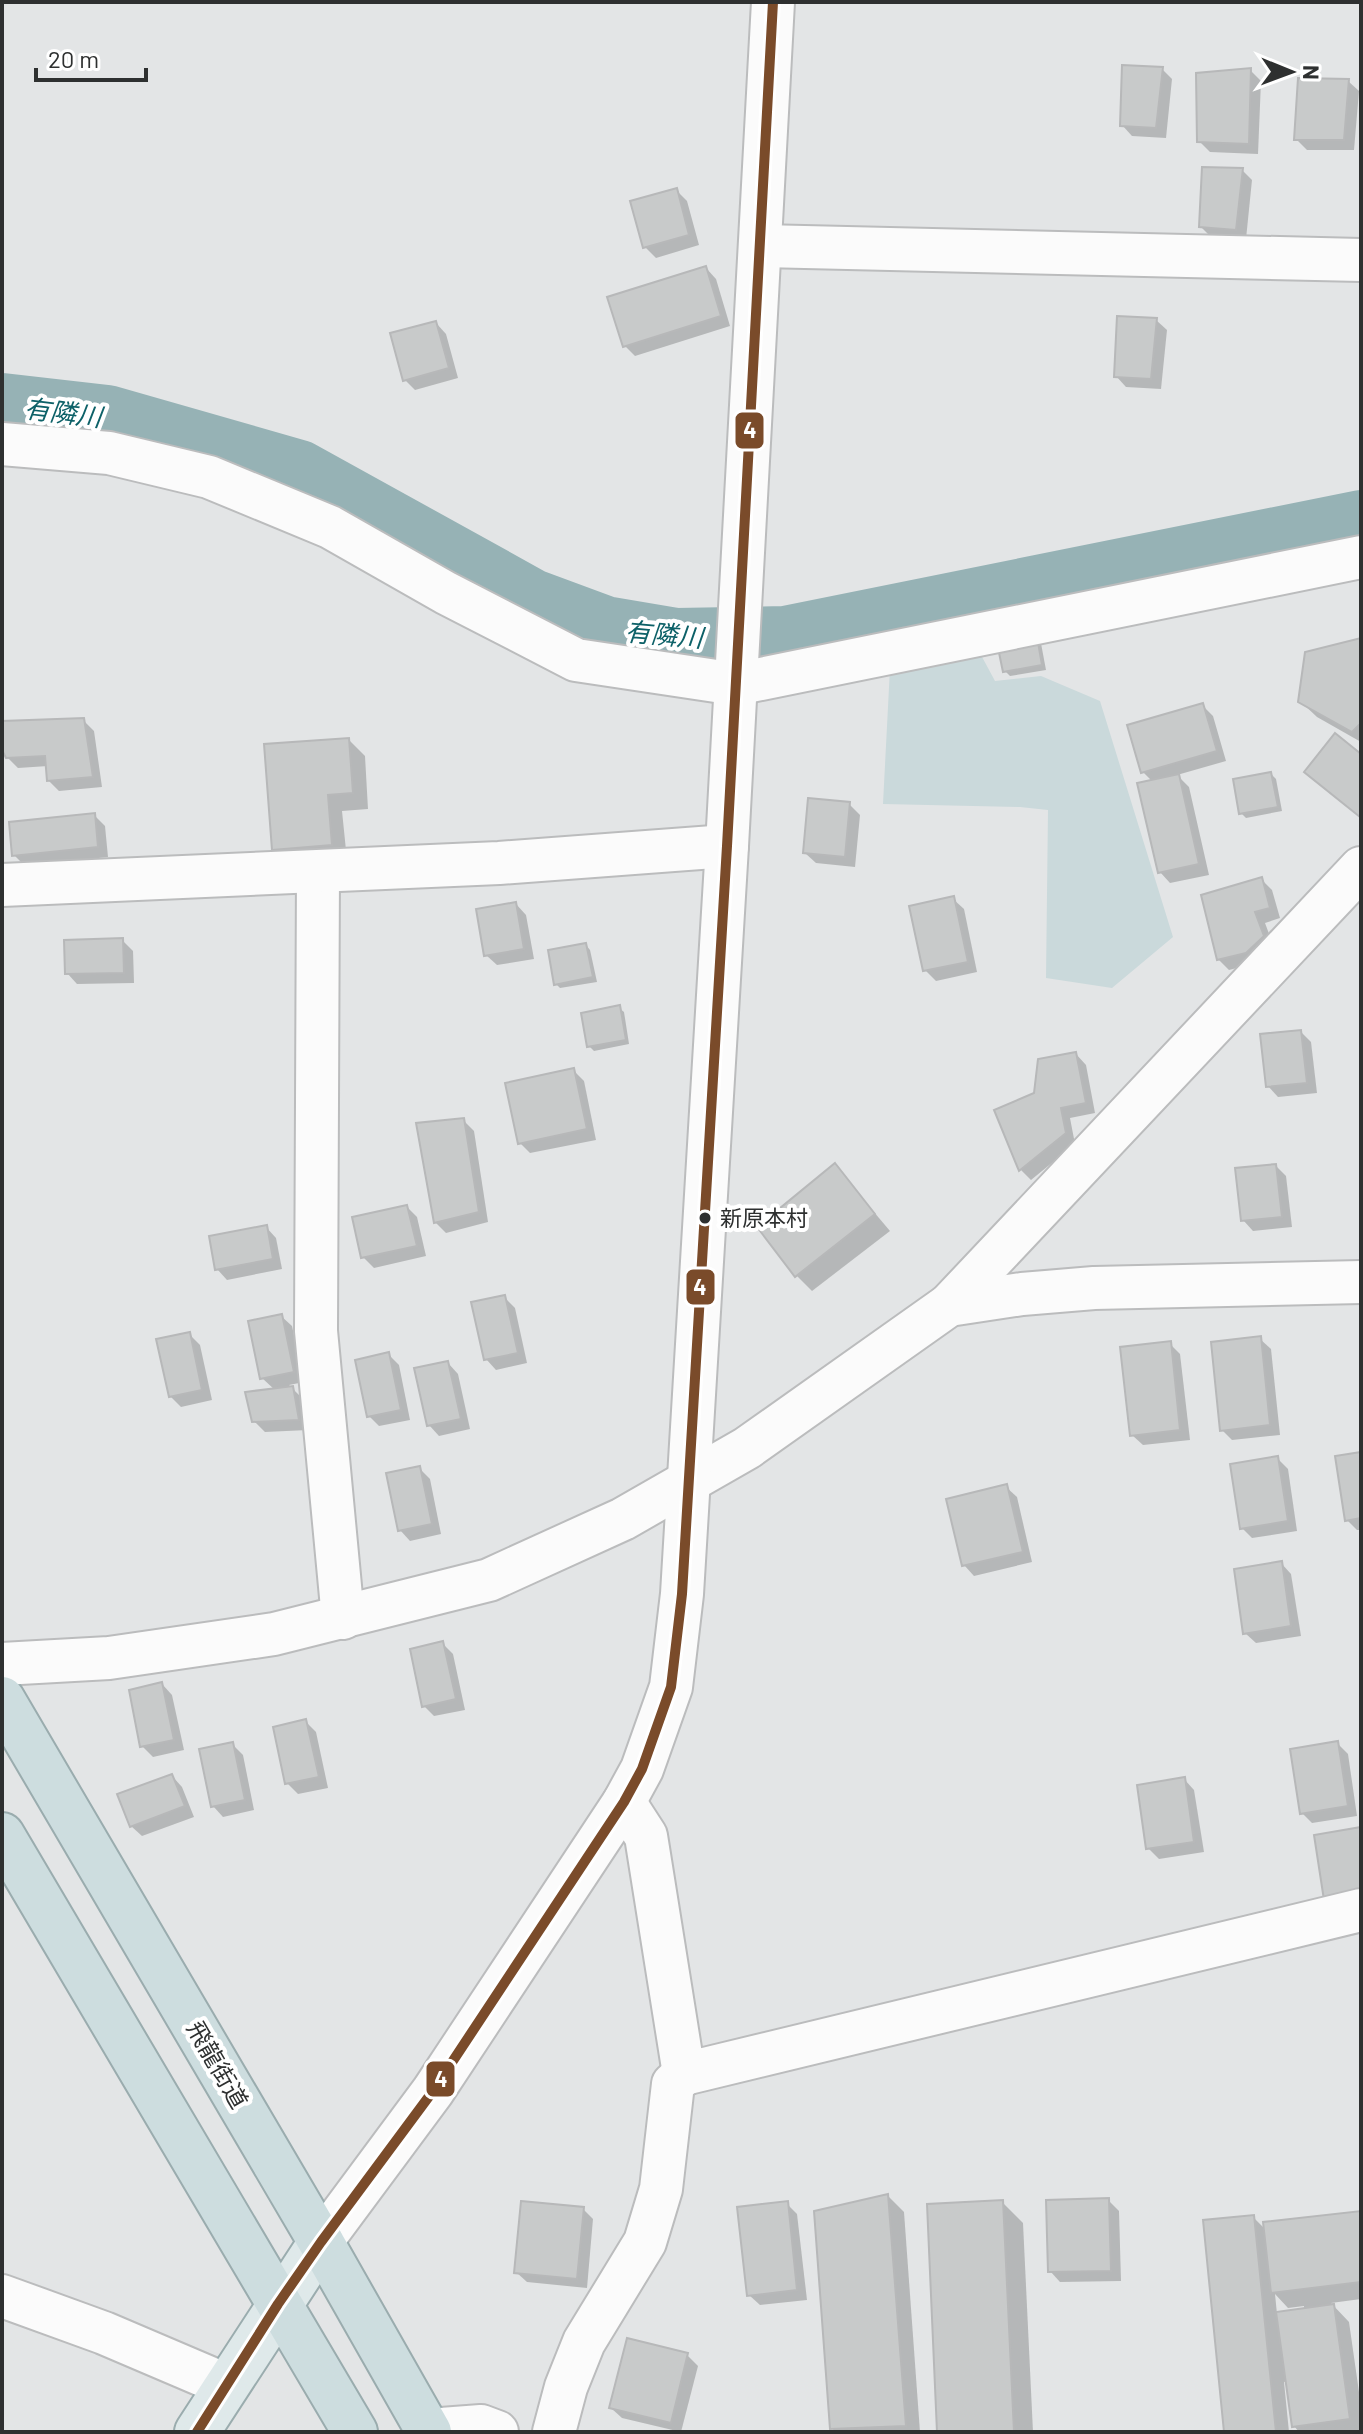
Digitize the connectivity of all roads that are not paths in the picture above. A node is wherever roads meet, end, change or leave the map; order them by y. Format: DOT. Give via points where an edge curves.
graph roads {
  1 [pos="773,2"];
  2 [pos="760,246"];
  3 [pos="1361,260"];
  4 [pos="2,444"];
  5 [pos="1361,557"];
  6 [pos="736,675"];
  7 [pos="727,846"];
  8 [pos="1361,868"];
  9 [pos="318,872"];
  10 [pos="2,885"];
  11 [pos="1361,1282"];
  12 [pos="949,1305"];
  13 [pos="688,1483"];
  14 [pos="343,1618"];
  15 [pos="2,1664"];
  16 [pos="2,1699"];
  17 [pos="624,1802"];
  18 [pos="2,1835"];
  19 [pos="1361,1910"];
  20 [pos="684,2074"];
  21 [pos="321,2242"];
  22 [pos="2,2296"];
  23 [pos="278,2304"];
  24 [pos="226,2385"];
  25 [pos="428,2431"];
  26 [pos="197,2432"];
  27 [pos="355,2432"];
  28 [pos="497,2432"];
  29 [pos="554,2432"];
  1 -- 2 [label="street"];
  2 -- 3 [label="street"];
  2 -- 6 [label="street"];
  4 -- 6 [label="street" via="109,453 209,477 330,527 576,660"];
  5 -- 6 [label="street"];
  6 -- 7 [label="street"];
  7 -- 9 [label="street"];
  7 -- 13 [label="street"];
  8 -- 12 [label="street"];
  9 -- 10 [label="street"];
  9 -- 14 [label="street" via="316,1331"];
  11 -- 12 [label="street" via="1094,1288"];
  12 -- 13 [label="street" via="747,1448"];
  13 -- 14 [label="street" via="489,1580"];
  13 -- 17 [label="street" via="671,1687 642,1769"];
  14 -- 15 [label="street" via="173,1651"];
  16 -- 21 [label="highway, 飛龍街道"];
  17 -- 20 [label="street" via="646,1836"];
  17 -- 21 [label="street" via="433,2091"];
  18 -- 23 [label="highway"];
  19 -- 20 [label="street"];
  20 -- 29 [label="street" via="673,2084 661,2189 645,2242 584,2342"];
  21 -- 23 [label="main road"];
  21 -- 25 [label="highway, 飛龍街道"];
  22 -- 24 [label="street"];
  23 -- 24 [label="main road"];
  23 -- 27 [label="highway"];
  24 -- 26 [label="main road"];
  25 -- 28 [label="street" via="481,2426"];
}
